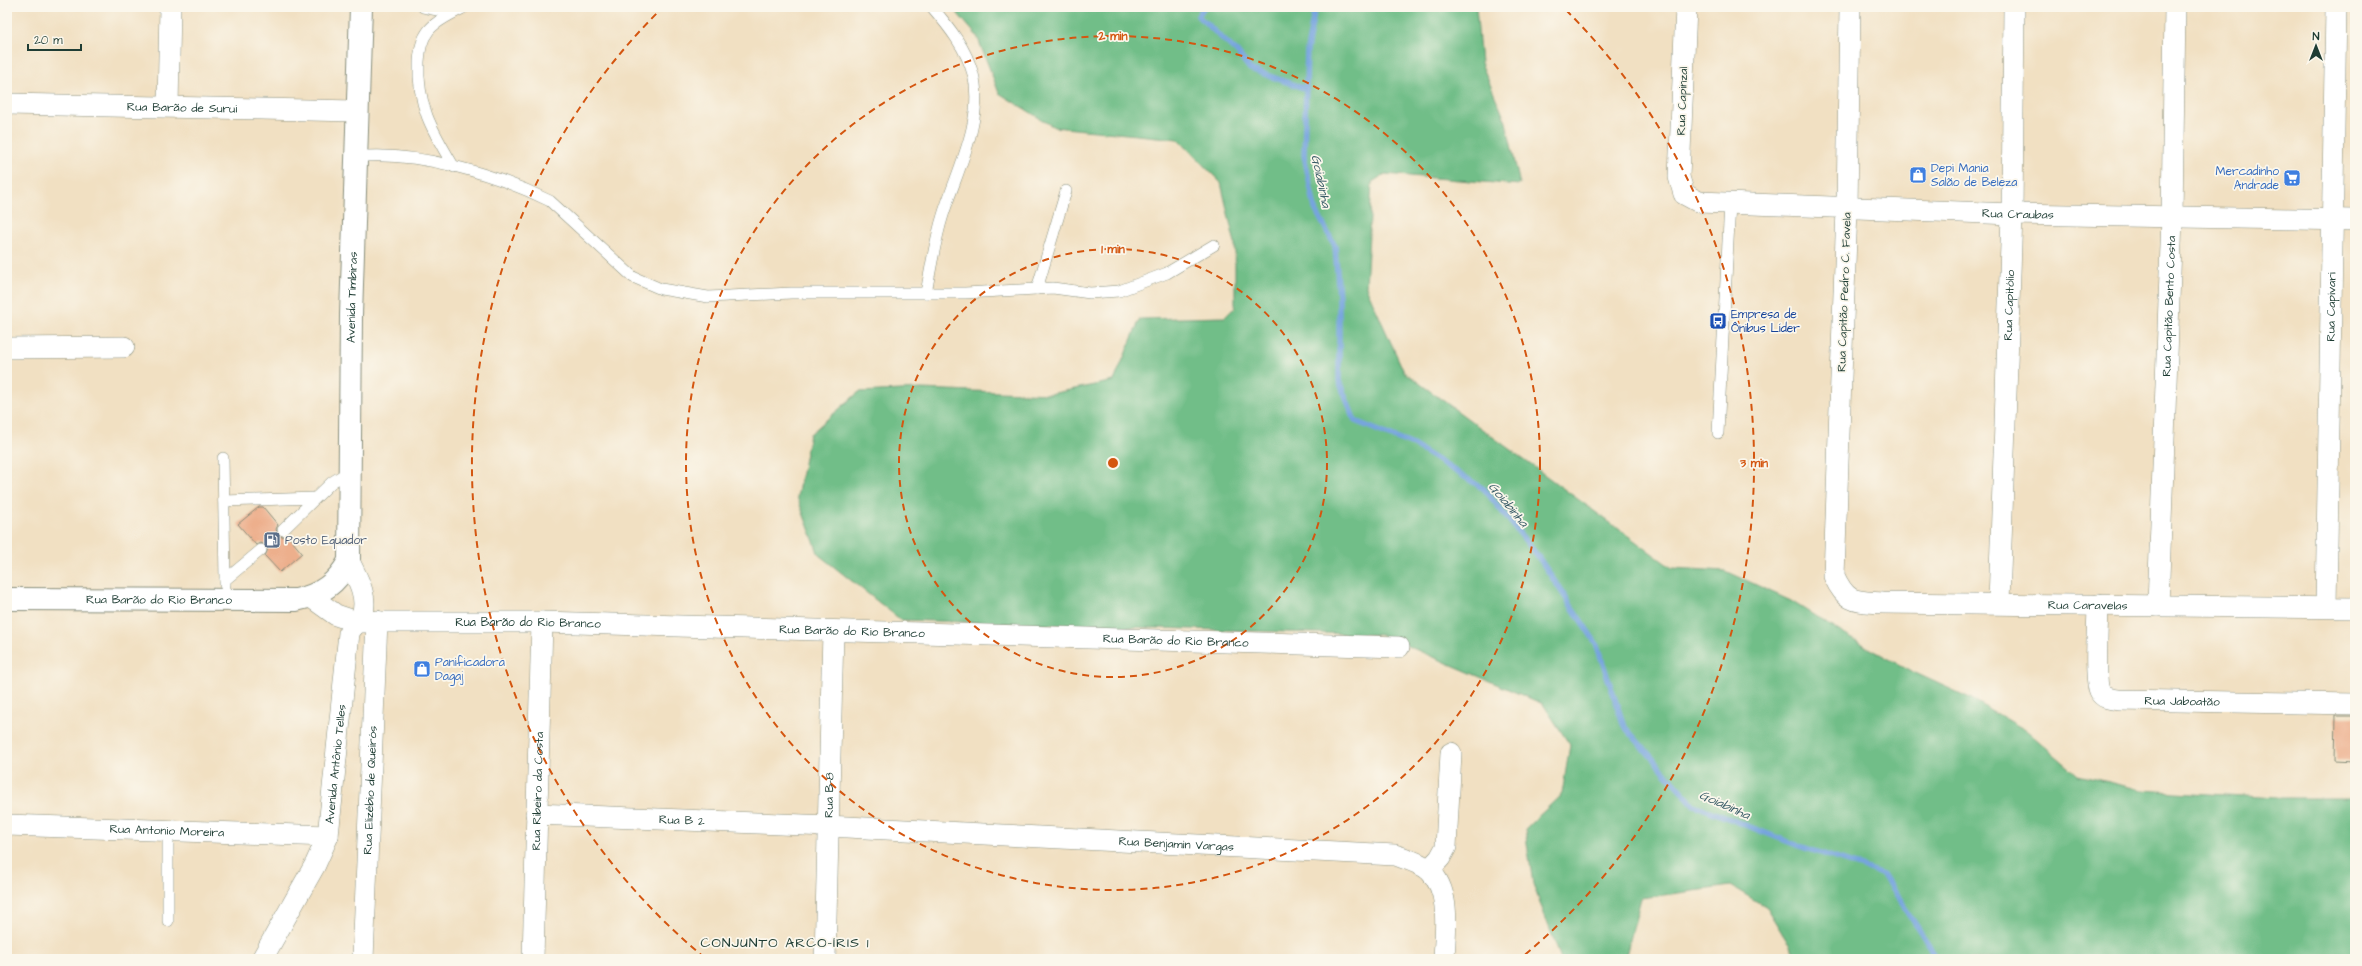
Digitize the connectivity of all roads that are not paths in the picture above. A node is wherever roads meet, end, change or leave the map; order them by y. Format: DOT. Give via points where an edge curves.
graph roads {
  1 [pos="170,7"];
  2 [pos="362,7"];
  3 [pos="423,7"];
  4 [pos="465,7"];
  5 [pos="932,7"];
  6 [pos="1686,7"];
  7 [pos="1850,7"];
  8 [pos="2014,7"];
  9 [pos="2175,7"];
  10 [pos="2336,7"];
  11 [pos="452,13"];
  12 [pos="7,104"];
  13 [pos="168,106"];
  14 [pos="356,111"];
  15 [pos="355,157"];
  16 [pos="454,167"];
  17 [pos="1066,191"];
  18 [pos="1684,194"];
  19 [pos="1730,203"];
  20 [pos="1847,208"];
  21 [pos="2012,214"];
  22 [pos="2172,217"];
  23 [pos="2332,220"];
  24 [pos="2355,220"];
  25 [pos="1214,245"];
  26 [pos="1037,289"];
  27 [pos="926,293"];
  28 [pos="124,346"];
  29 [pos="7,348"];
  30 [pos="1718,433"];
  31 [pos="223,458"];
  32 [pos="350,471"];
  33 [pos="315,498"];
  34 [pos="224,501"];
  35 [pos="282,530"];
  36 [pos="260,550"];
  37 [pos="349,561"];
  38 [pos="1834,576"];
  39 [pos="225,591"];
  40 [pos="311,597"];
  41 [pos="7,599"];
  42 [pos="1998,603"];
  43 [pos="2098,605"];
  44 [pos="2158,606"];
  45 [pos="2326,607"];
  46 [pos="2355,608"];
  47 [pos="367,621"];
  48 [pos="542,622"];
  49 [pos="833,632"];
  50 [pos="1399,647"];
  51 [pos="2355,704"];
  52 [pos="1451,753"];
  53 [pos="536,814"];
  54 [pos="7,825"];
  55 [pos="827,826"];
  56 [pos="168,830"];
  57 [pos="328,836"];
  58 [pos="1429,870"];
  59 [pos="168,920"];
  60 [pos="262,959"];
  61 [pos="363,959"];
  62 [pos="533,959"];
  63 [pos="825,959"];
  64 [pos="1444,959"];
  1 -- 13 [label="street"];
  2 -- 14 [label="street, Avenida Timbiras"];
  3 -- 11 [label="lane"];
  4 -- 11 [label="lane"];
  5 -- 27 [label="lane" via="957,38 973,74 976,110 967,146 943,217"];
  6 -- 18 [label="street, Rua Capinzal" via="1679,177"];
  7 -- 20 [label="street, Rua Capitão Pedro C. Favela"];
  8 -- 21 [label="street, Rua Capitólio"];
  9 -- 22 [label="street, Rua Capitão Bento Costa"];
  10 -- 23 [label="street, Rua Capivari"];
  11 -- 16 [label="lane" via="429,30 421,44 418,85 429,124"];
  12 -- 13 [label="street, Rua Barão de Surui"];
  13 -- 14 [label="street, Rua Barão de Surui"];
  14 -- 15 [label="street, Avenida Timbiras"];
  15 -- 16 [label="lane" via="409,157"];
  15 -- 32 [label="street, Avenida Timbiras" via="350,316"];
  16 -- 27 [label="lane" via="529,192 550,202 633,277 661,290 708,297 791,293"];
  17 -- 26 [label="lane"];
  18 -- 19 [label="street, Rua Craubas" via="1700,202"];
  19 -- 20 [label="street, Rua Craubas"];
  19 -- 30 [label="lane"];
  20 -- 21 [label="street, Rua Craubas"];
  20 -- 38 [label="street, Rua Capitão Pedro C. Favela"];
  21 -- 22 [label="street, Rua Craubas"];
  21 -- 42 [label="street, Rua Capitólio"];
  22 -- 23 [label="street, Rua Craubas"];
  22 -- 44 [label="street, Rua Capitão Bento Costa"];
  23 -- 24 [label="street, Rua Craubas"];
  23 -- 45 [label="street, Rua Capivari"];
  25 -- 26 [label="lane" via="1167,273 1119,291 1090,293"];
  26 -- 27 [label="lane"];
  28 -- 29 [label="street"];
  31 -- 34 [label="lane"];
  32 -- 33 [label="lane" via="332,482"];
  32 -- 37 [label="street, Avenida Timbiras"];
  33 -- 34 [label="lane"];
  33 -- 35 [label="lane"];
  34 -- 39 [label="lane"];
  36 -- 39 [label="lane"];
  37 -- 40 [label="street, Rua Barão do Rio Branco" via="333,583"];
  37 -- 47 [label="street, Avenida Antônio Telles" via="362,588 362,616"];
  38 -- 42 [label="street, Rua Caravelas" via="1840,590 1853,601"];
  39 -- 40 [label="street, Rua Barão do Rio Branco" via="296,600"];
  39 -- 41 [label="street, Rua Barão do Rio Branco"];
  40 -- 47 [label="street, Rua Barão do Rio Branco" via="336,615"];
  42 -- 43 [label="street, Rua Caravelas"];
  43 -- 44 [label="street, Rua Caravelas"];
  43 -- 51 [label="street, Rua Jaboatão" via="2097,681 2100,693 2104,697 2119,700"];
  44 -- 45 [label="street, Rua Caravelas"];
  45 -- 46 [label="street, Rua Caravelas"];
  47 -- 48 [label="street, Rua Barão do Rio Branco"];
  47 -- 57 [label="street, Avenida Antônio Telles" via="349,633"];
  47 -- 61 [label="street, Rua Elizébio de Queirós"];
  48 -- 49 [label="street, Rua Barão do Rio Branco"];
  48 -- 53 [label="street, Rua Ribeiro da Costa"];
  49 -- 50 [label="street, Rua Barão do Rio Branco"];
  49 -- 55 [label="street, Rua B-8"];
  52 -- 58 [label="street" via="1446,847"];
  53 -- 55 [label="street, Rua B 2"];
  53 -- 62 [label="street, Rua Ribeiro da Costa"];
  54 -- 56 [label="street, Rua Antonio Moreira"];
  55 -- 58 [label="street, Rua Benjamin Vargas" via="1395,855 1414,861"];
  55 -- 63 [label="street, Rua B-8"];
  56 -- 57 [label="street, Rua Antonio Moreira"];
  56 -- 59 [label="lane"];
  57 -- 60 [label="street, Avenida Antônio Telles" via="304,886"];
  58 -- 64 [label="street, Rua Benjamin Vargas" via="1440,887 1446,910"];
}
